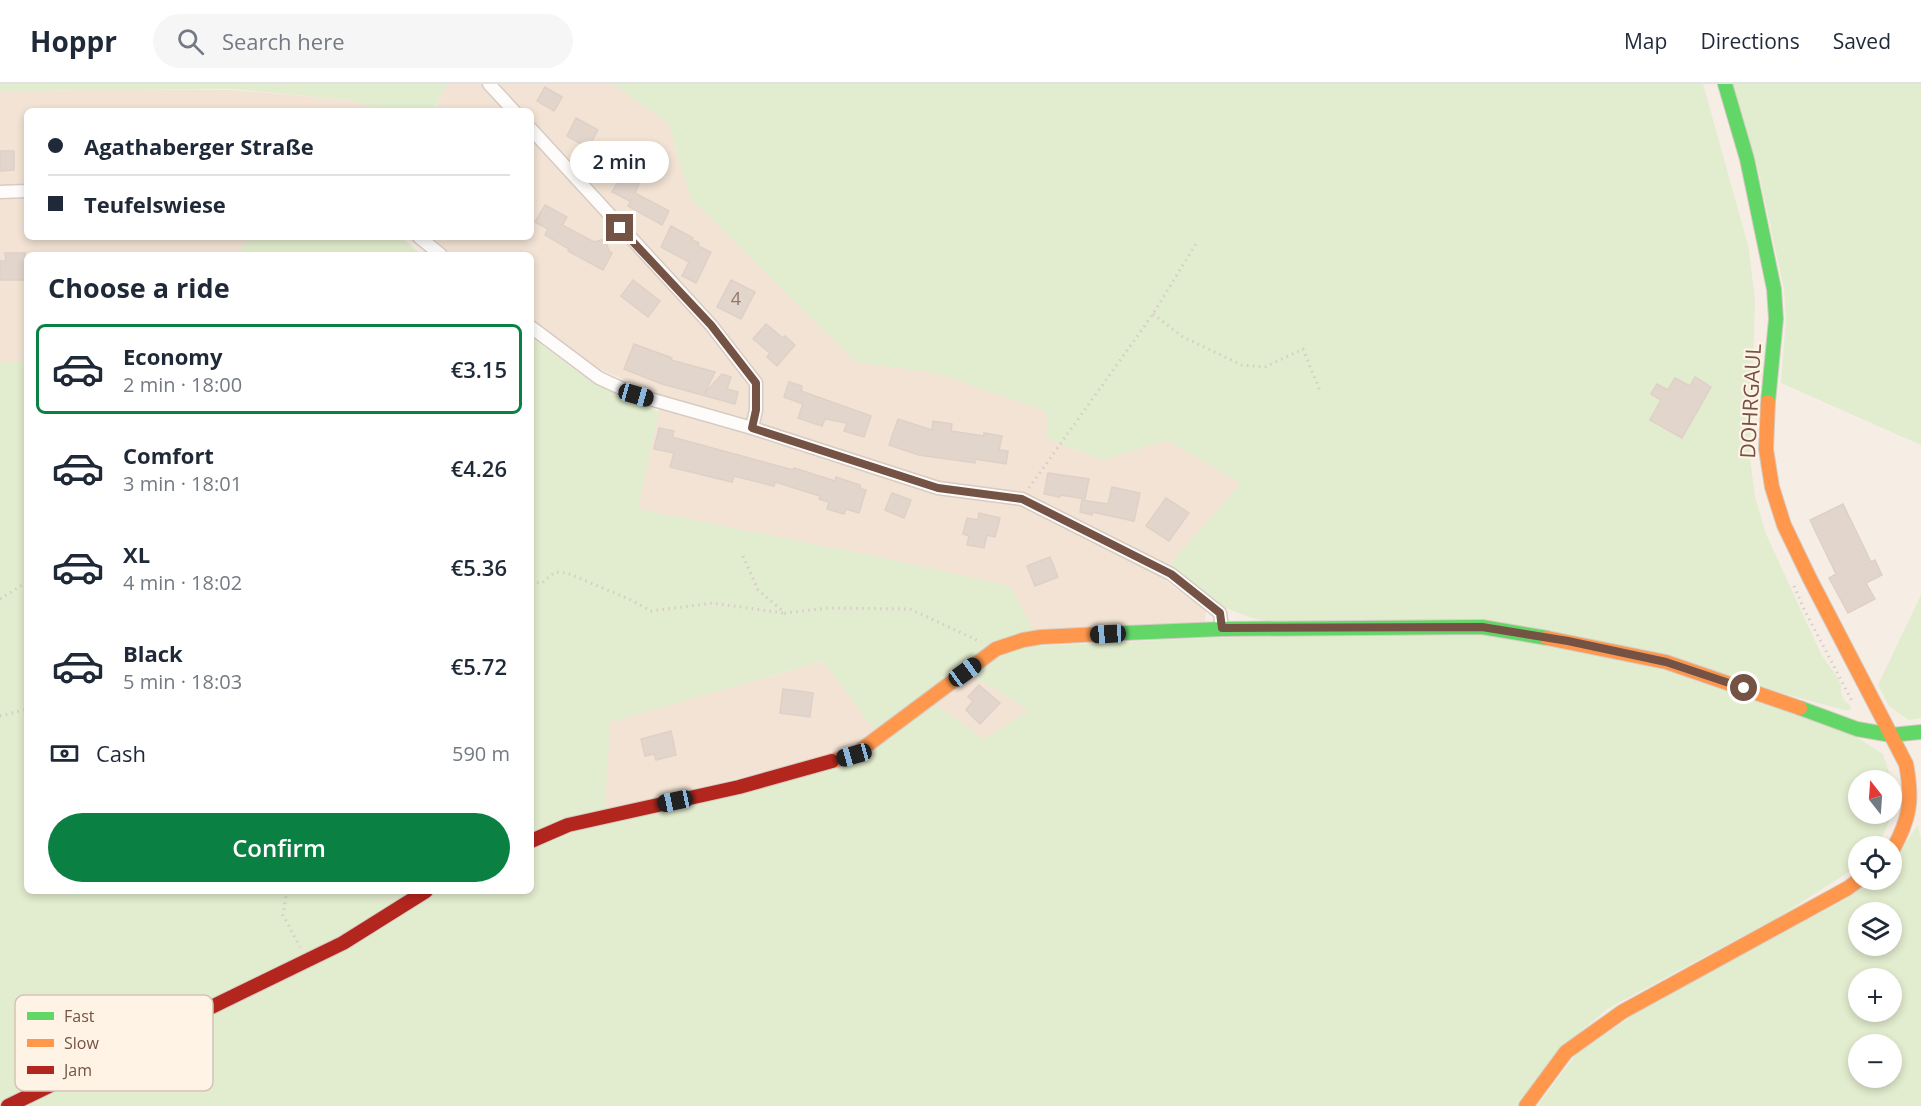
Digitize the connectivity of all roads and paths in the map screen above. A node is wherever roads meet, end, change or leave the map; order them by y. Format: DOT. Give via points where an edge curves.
graph roads {
  1 [pos="489,84"];
  2 [pos="1725,84"];
  3 [pos="511,108"];
  4 [pos="534,132"];
  5 [pos="0,192"];
  6 [pos="24,192"];
  7 [pos="423,240"];
  8 [pos="1197,242"];
  9 [pos="437,252"];
  10 [pos="1153,314"];
  11 [pos="534,329"];
  12 [pos="1320,391"];
  13 [pos="752,428"];
  14 [pos="1022,499"];
  15 [pos="743,556"];
  16 [pos="534,582"];
  17 [pos="24,584"];
  18 [pos="0,599"];
  19 [pos="785,613"];
  20 [pos="1222,628"];
  21 [pos="996,649"];
  22 [pos="1838,674"];
  23 [pos="1852,701"];
  24 [pos="24,710"];
  25 [pos="0,716"];
  26 [pos="1921,732"];
  27 [pos="1891,735"];
  28 [pos="1911,806"];
  29 [pos="1921,816"];
  30 [pos="1900,836"];
  31 [pos="534,840"];
  32 [pos="1848,888"];
  33 [pos="285,894"];
  34 [pos="421,894"];
  35 [pos="309,959"];
  36 [pos="213,1006"];
  37 [pos="39,1091"];
  38 [pos="8,1106"];
  39 [pos="1526,1106"];
  1 -- 3 [label="street"];
  2 -- 27 [label="street, DOHRGAUL" via="1747,159 1774,289 1776,319 1766,449 1772,487 1804,568"];
  4 -- 13 [label="street" via="711,325 756,383"];
  5 -- 6 [label="street"];
  7 -- 9 [label="street"];
  8 -- 10 [label="path"];
  10 -- 12 [label="path" via="1184,337 1242,365 1265,367 1303,349"];
  10 -- 14 [label="path"];
  11 -- 13 [label="street" via="599,378 636,395"];
  13 -- 14 [label="street" via="938,488"];
  14 -- 20 [label="street" via="1171,574 1220,613"];
  15 -- 19 [label="path" via="758,590"];
  16 -- 19 [label="path" via="542,583 555,572 567,573 651,611 713,603"];
  17 -- 18 [label="path"];
  19 -- 21 [label="path" via="828,608 910,609"];
  20 -- 21 [label="street" via="1041,637"];
  20 -- 27 [label="street" via="1482,627 1666,662 1857,729"];
  21 -- 31 [label="street" via="854,755 739,787 568,825"];
  22 -- 23 [label="path"];
  24 -- 25 [label="path"];
  26 -- 27 [label="street"];
  27 -- 28 [label="street, DOHRGAUL" via="1906,764"];
  28 -- 29 [label="street"];
  28 -- 30 [label="street"];
  32 -- 39 [label="street" via="1622,1012 1566,1052"];
  33 -- 35 [label="path" via="283,915"];
  34 -- 35 [label="street" via="343,943"];
  35 -- 36 [label="street"];
  37 -- 38 [label="street"];
}
